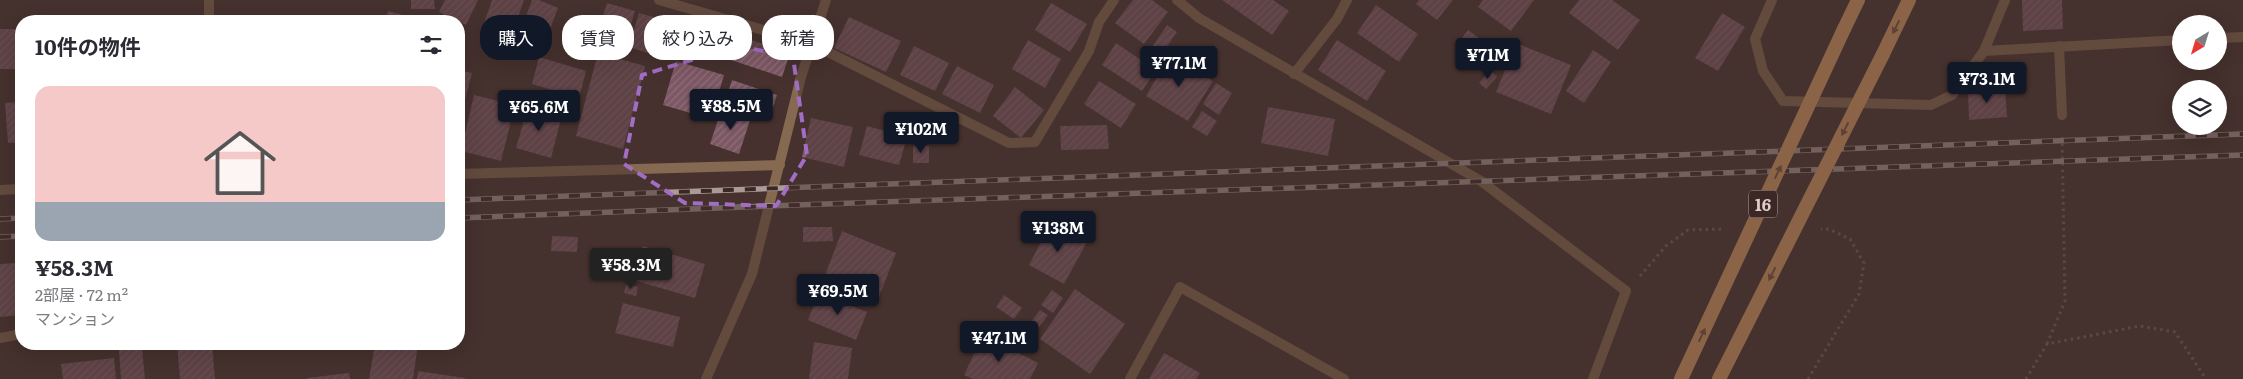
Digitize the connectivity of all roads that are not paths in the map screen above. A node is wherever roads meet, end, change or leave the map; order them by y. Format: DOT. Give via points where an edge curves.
graph roads {
  1 [pos="209,0"];
  2 [pos="659,0"];
  3 [pos="826,0"];
  4 [pos="1114,0"];
  5 [pos="1178,0"];
  6 [pos="1347,0"];
  7 [pos="1772,0"];
  8 [pos="1858,0"];
  9 [pos="1909,0"];
  10 [pos="2005,0"];
  11 [pos="208,15"];
  12 [pos="821,15"];
  13 [pos="762,30"];
  14 [pos="2243,37"];
  15 [pos="2228,38"];
  16 [pos="2172,40"];
  17 [pos="2060,46"];
  18 [pos="1984,51"];
  19 [pos="834,55"];
  20 [pos="806,60"];
  21 [pos="1294,74"];
  22 [pos="2062,115"];
  23 [pos="780,165"];
  24 [pos="465,174"];
  25 [pos="15,189"];
  26 [pos="0,190"];
  27 [pos="15,335"];
  28 [pos="0,338"];
  29 [pos="706,379"];
  30 [pos="1130,379"];
  31 [pos="1344,379"];
  32 [pos="1593,379"];
  33 [pos="1681,379"];
  34 [pos="1719,379"];
  1 -- 11 [label="street"];
  2 -- 13 [label="street"];
  3 -- 12 [label="street"];
  4 -- 19 [label="street" via="1099,22 1089,51 1035,142 1009,142"];
  5 -- 21 [label="street" via="1199,18"];
  6 -- 21 [label="street" via="1337,19"];
  7 -- 18 [label="street" via="1755,39 1763,71 1783,101 1931,105 1952,95"];
  33 -- 8 [label="highway, 16, one-way, bridge"];
  9 -- 34 [label="highway, 16, one-way, bridge"];
  10 -- 18 [label="street"];
  14 -- 15 [label="street"];
  16 -- 17 [label="street"];
  17 -- 18 [label="street"];
  17 -- 22 [label="street"];
  20 -- 23 [label="street"];
  21 -- 32 [label="street" via="1481,181 1626,291"];
  23 -- 24 [label="street"];
  23 -- 29 [label="street" via="752,274"];
  25 -- 26 [label="street"];
  27 -- 28 [label="street"];
  30 -- 31 [label="street" via="1180,287"];
}
